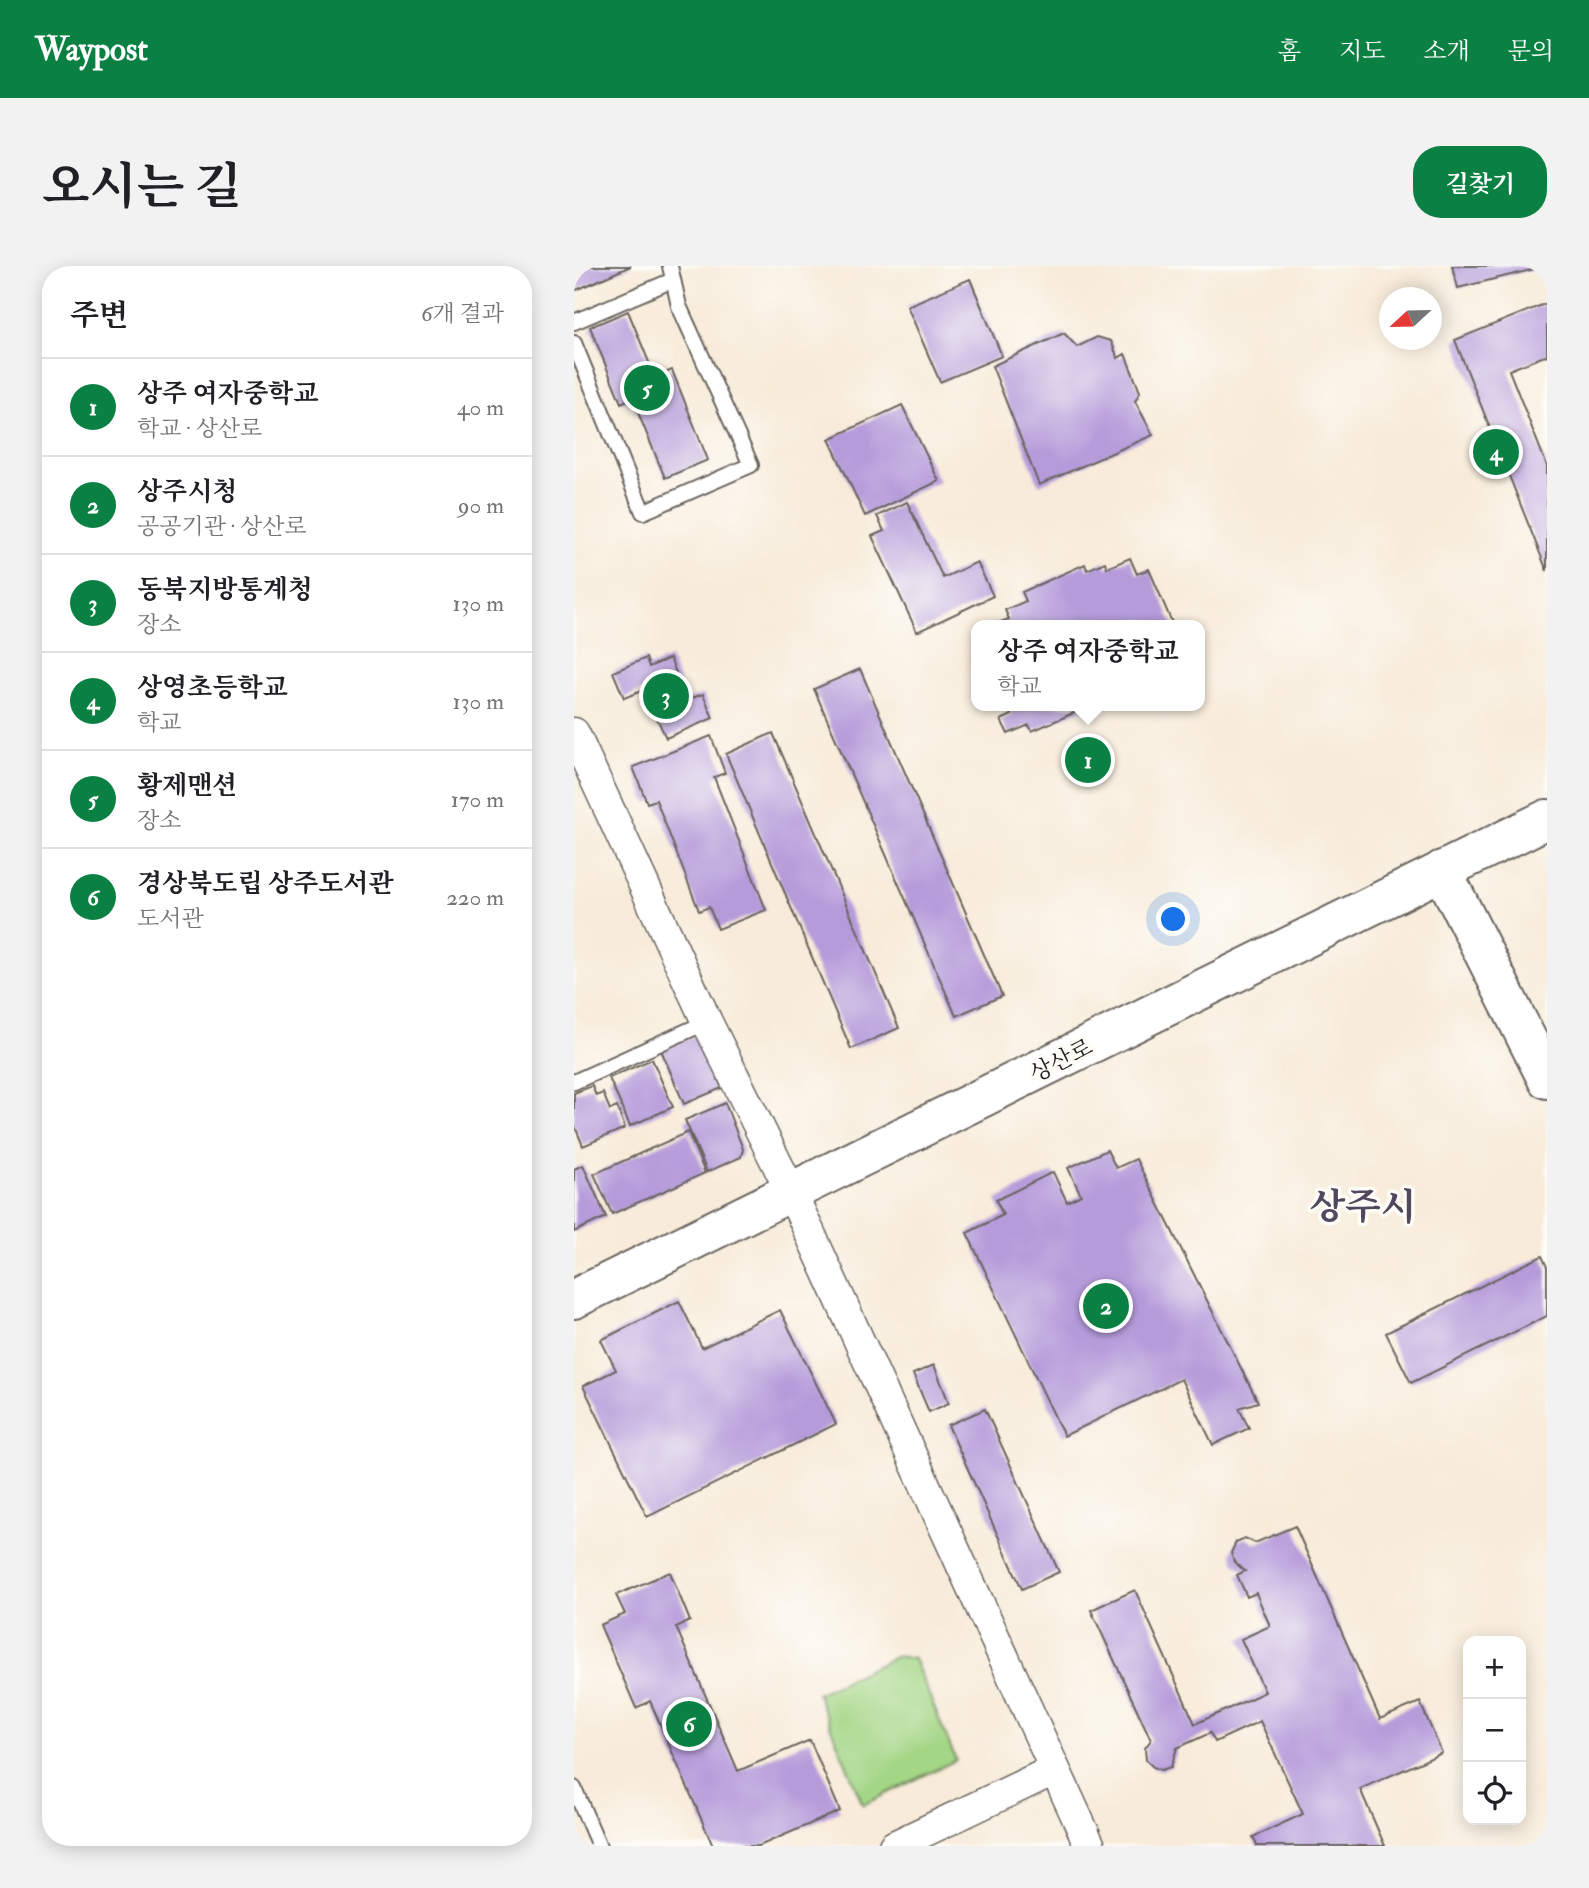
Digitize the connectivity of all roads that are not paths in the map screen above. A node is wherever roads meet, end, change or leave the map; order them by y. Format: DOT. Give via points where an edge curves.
graph roads {
  1 [pos="672,273"];
  2 [pos="574,322"];
  3 [pos="574,343"];
  4 [pos="574,733"];
  5 [pos="1547,819"];
  6 [pos="1442,870"];
  7 [pos="707,1021"];
  8 [pos="1547,1079"];
  9 [pos="574,1082"];
  10 [pos="792,1194"];
  11 [pos="574,1299"];
  12 [pos="1054,1770"];
  13 [pos="574,1788"];
  14 [pos="599,1846"];
  15 [pos="894,1846"];
  16 [pos="1090,1846"];
  1 -- 2 [label="lane"];
  1 -- 3 [label="lane" via="679,306 751,465 643,512"];
  4 -- 7 [label="street"];
  5 -- 6 [label="street, 상산로"];
  6 -- 8 [label="street"];
  6 -- 10 [label="street, 상산로"];
  7 -- 9 [label="lane"];
  7 -- 10 [label="street"];
  10 -- 11 [label="street, 상산로"];
  10 -- 12 [label="street"];
  12 -- 15 [label="street"];
  12 -- 16 [label="street"];
  13 -- 14 [label="lane"];
}
